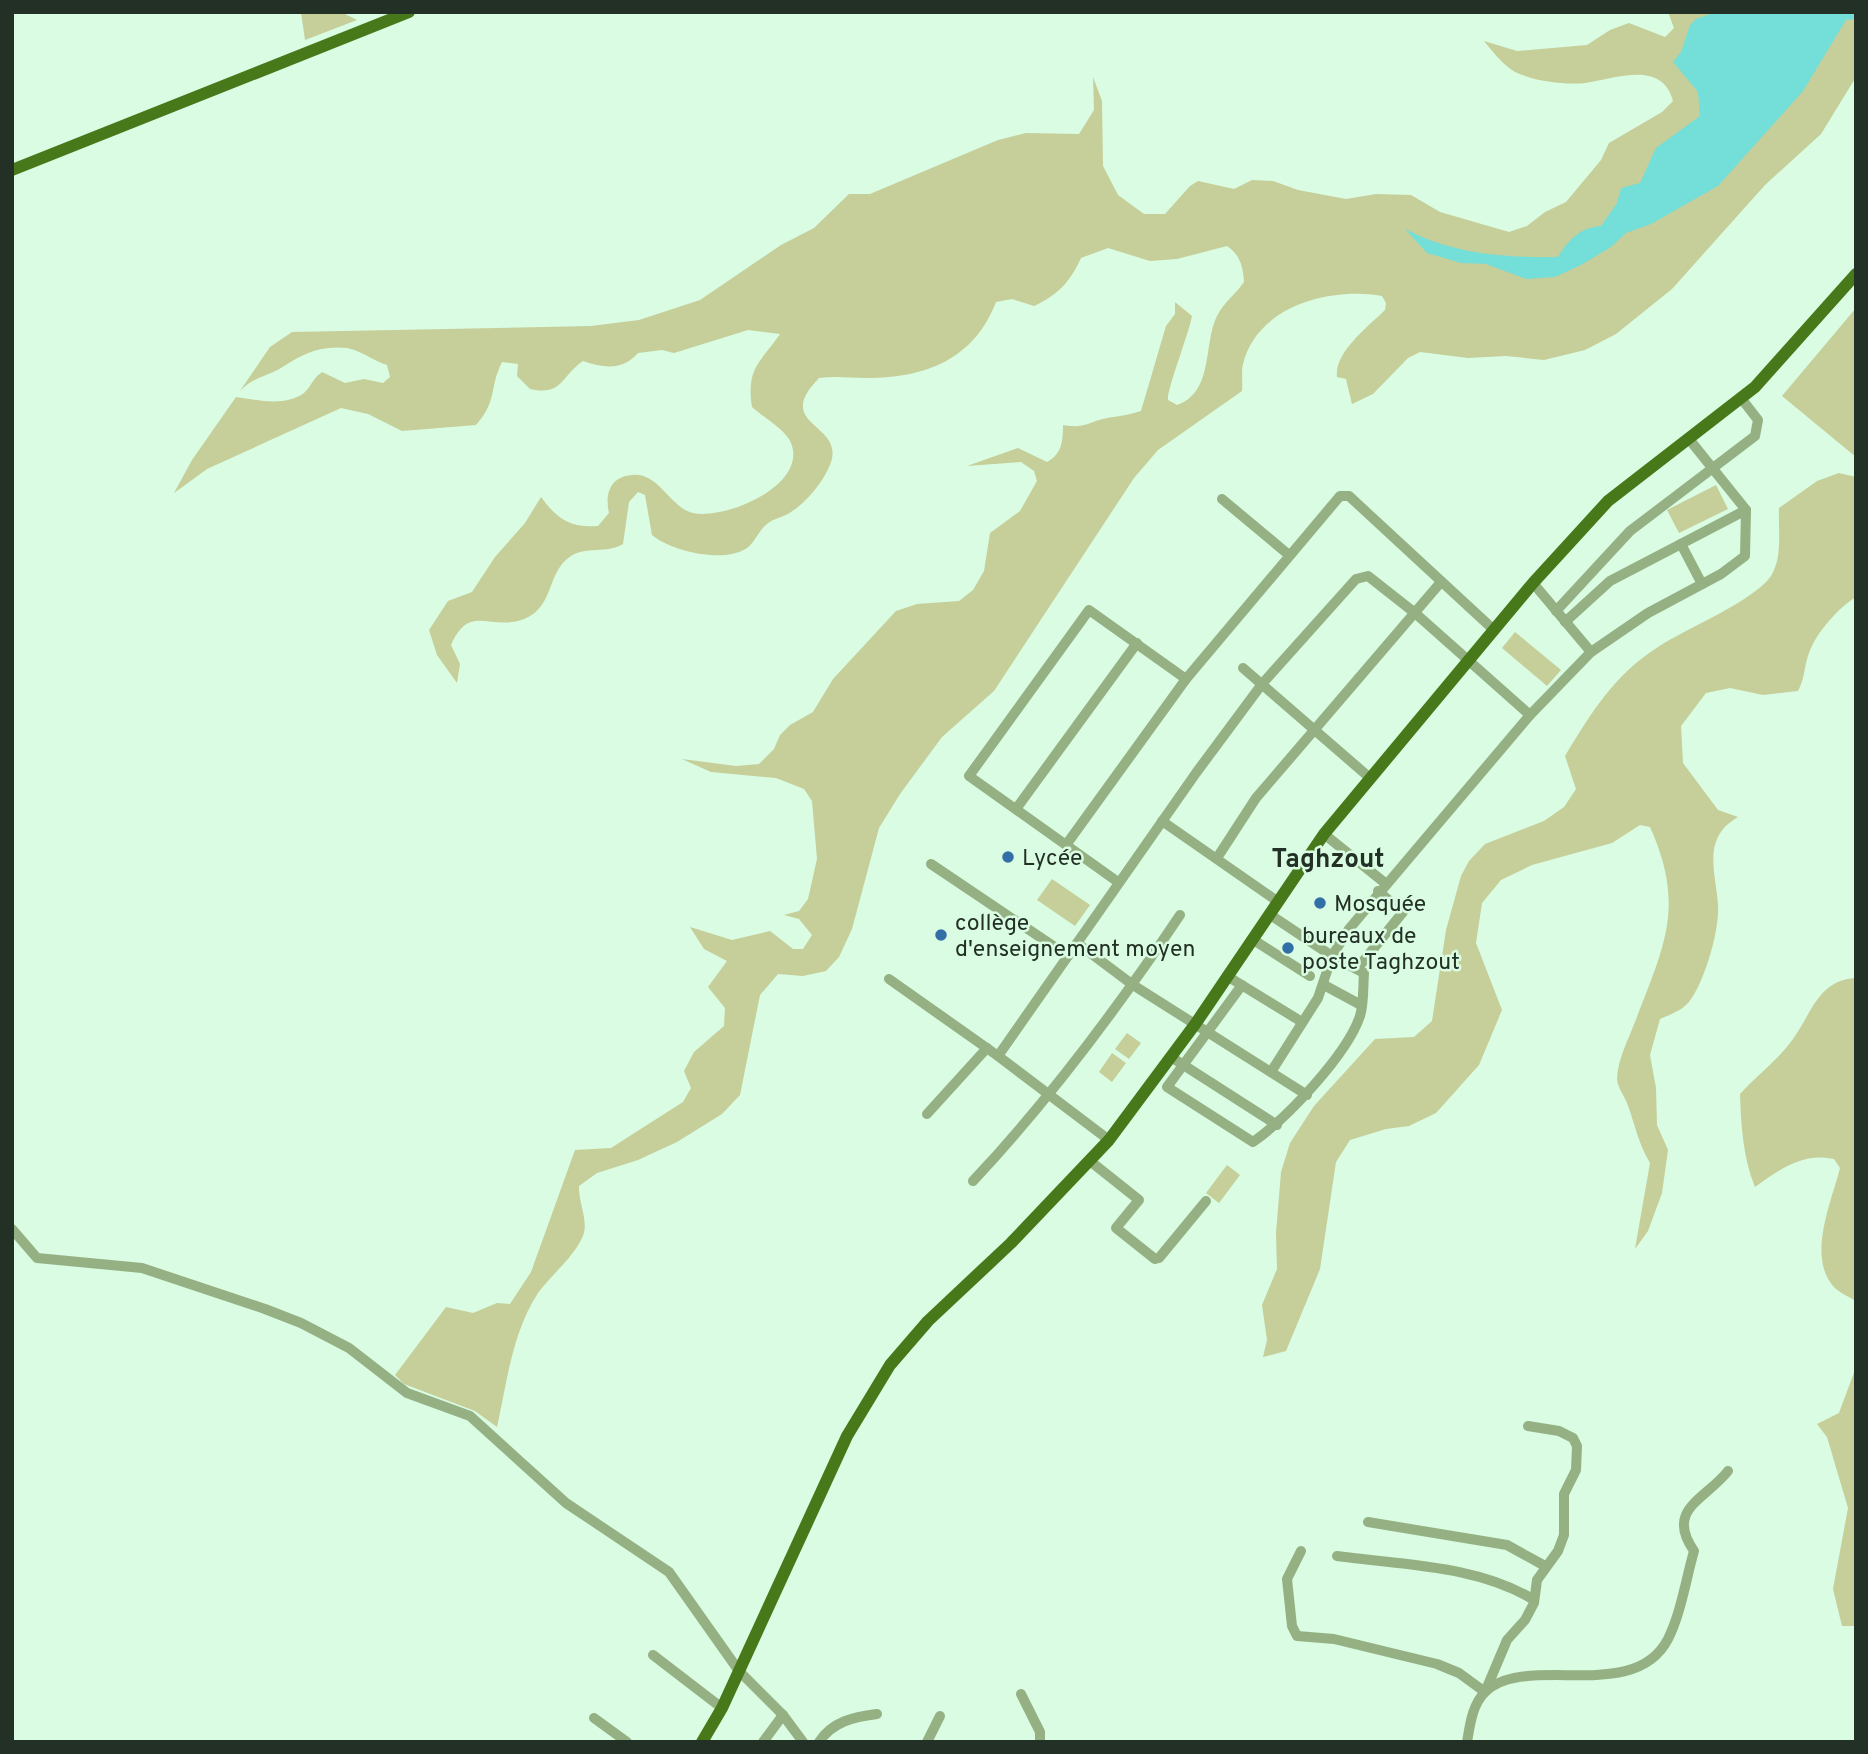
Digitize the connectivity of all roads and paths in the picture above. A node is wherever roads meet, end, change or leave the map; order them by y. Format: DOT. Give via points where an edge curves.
graph roads {
  1 [pos="409,12"];
  2 [pos="12,170"];
  3 [pos="1856,274"];
  4 [pos="1741,398"];
  5 [pos="1689,439"];
  6 [pos="1712,468"];
  7 [pos="1222,499"];
  8 [pos="1746,510"];
  9 [pos="1681,544"];
  10 [pos="1289,555"];
  11 [pos="1441,582"];
  12 [pos="1532,583"];
  13 [pos="1702,584"];
  14 [pos="1556,611"];
  15 [pos="1415,613"];
  16 [pos="1565,622"];
  17 [pos="1494,630"];
  18 [pos="1137,643"];
  19 [pos="1591,652"];
  20 [pos="1468,660"];
  21 [pos="1243,668"];
  22 [pos="1186,679"];
  23 [pos="1262,684"];
  24 [pos="1530,715"];
  25 [pos="1314,728"];
  26 [pos="1370,778"];
  27 [pos="1016,809"];
  28 [pos="1162,821"];
  29 [pos="1324,834"];
  30 [pos="1066,845"];
  31 [pos="1217,858"];
  32 [pos="931,864"];
  33 [pos="1118,882"];
  34 [pos="1382,887"];
  35 [pos="1277,901"];
  36 [pos="1269,914"];
  37 [pos="1180,915"];
  38 [pos="1252,939"];
  39 [pos="1077,943"];
  40 [pos="1068,956"];
  41 [pos="1332,956"];
  42 [pos="1357,969"];
  43 [pos="1227,976"];
  44 [pos="1310,976"];
  45 [pos="889,979"];
  46 [pos="1132,985"];
  47 [pos="1242,985"];
  48 [pos="1324,985"];
  49 [pos="1362,1005"];
  50 [pos="1302,1022"];
  51 [pos="1196,1023"];
  52 [pos="1210,1032"];
  53 [pos="987,1048"];
  54 [pos="998,1056"];
  55 [pos="1171,1057"];
  56 [pos="1185,1066"];
  57 [pos="1271,1072"];
  58 [pos="1049,1095"];
  59 [pos="1307,1095"];
  60 [pos="927,1114"];
  61 [pos="1277,1125"];
  62 [pos="1109,1140"];
  63 [pos="1090,1161"];
  64 [pos="973,1181"];
  65 [pos="1206,1201"];
  66 [pos="12,1229"];
  67 [pos="1528,1426"];
  68 [pos="1728,1471"];
  69 [pos="1368,1522"];
  70 [pos="1301,1551"];
  71 [pos="1337,1556"];
  72 [pos="1545,1566"];
  73 [pos="1534,1600"];
  74 [pos="653,1655"];
  75 [pos="739,1671"];
  76 [pos="1485,1692"];
  77 [pos="1021,1694"];
  78 [pos="722,1708"];
  79 [pos="877,1714"];
  80 [pos="783,1715"];
  81 [pos="940,1716"];
  82 [pos="594,1718"];
  83 [pos="627,1742"];
  84 [pos="702,1742"];
  85 [pos="762,1742"];
  86 [pos="803,1742"];
  87 [pos="819,1742"];
  88 [pos="927,1742"];
  89 [pos="1040,1742"];
  90 [pos="1467,1742"];
  1 -- 2 [label="main road"];
  3 -- 4 [label="main road"];
  4 -- 5 [label="main road"];
  4 -- 6 [label="street" via="1758,420 1755,436"];
  5 -- 6 [label="street"];
  5 -- 12 [label="main road" via="1608,501"];
  6 -- 8 [label="street"];
  6 -- 14 [label="street" via="1630,531"];
  7 -- 10 [label="street"];
  8 -- 9 [label="street"];
  8 -- 13 [label="street" via="1745,556"];
  9 -- 13 [label="street"];
  9 -- 16 [label="street" via="1610,581"];
  10 -- 11 [label="street" via="1344,494"];
  10 -- 22 [label="street"];
  11 -- 15 [label="street"];
  11 -- 17 [label="street"];
  12 -- 14 [label="street"];
  12 -- 17 [label="main road"];
  13 -- 19 [label="street"];
  14 -- 16 [label="street"];
  15 -- 20 [label="street"];
  15 -- 23 [label="street" via="1368,576 1356,579"];
  15 -- 25 [label="street"];
  16 -- 19 [label="street"];
  17 -- 20 [label="main road"];
  18 -- 22 [label="street"];
  18 -- 27 [label="street"];
  18 -- 27 [label="street" via="1094,611 1084,612 969,776"];
  19 -- 24 [label="street"];
  20 -- 24 [label="street"];
  20 -- 26 [label="main road"];
  21 -- 23 [label="street"];
  22 -- 30 [label="street"];
  23 -- 25 [label="street"];
  23 -- 28 [label="street"];
  24 -- 34 [label="street"];
  25 -- 26 [label="street"];
  25 -- 31 [label="street" via="1256,798"];
  26 -- 29 [label="main road"];
  27 -- 30 [label="street"];
  28 -- 31 [label="street"];
  28 -- 33 [label="street"];
  29 -- 34 [label="street"];
  29 -- 35 [label="main road"];
  30 -- 33 [label="street"];
  31 -- 35 [label="street"];
  32 -- 40 [label="street"];
  33 -- 39 [label="street"];
  34 -- 41 [label="street"];
  34 -- 42 [label="street" via="1403,912"];
  35 -- 36 [label="main road"];
  36 -- 38 [label="main road"];
  36 -- 41 [label="street"];
  37 -- 46 [label="street"];
  38 -- 43 [label="main road"];
  38 -- 44 [label="street"];
  39 -- 40 [label="street"];
  39 -- 46 [label="street"];
  40 -- 54 [label="street"];
  41 -- 42 [label="street"];
  41 -- 48 [label="street"];
  42 -- 49 [label="street" via="1364,973"];
  43 -- 47 [label="street"];
  43 -- 51 [label="main road"];
  45 -- 53 [label="street"];
  46 -- 51 [label="street"];
  46 -- 58 [label="street"];
  47 -- 50 [label="street"];
  47 -- 52 [label="street"];
  48 -- 49 [label="street"];
  48 -- 50 [label="street"];
  49 -- 59 [label="street" via="1359,1018"];
  50 -- 57 [label="street"];
  51 -- 52 [label="street"];
  51 -- 55 [label="main road"];
  52 -- 56 [label="street"];
  52 -- 57 [label="street"];
  53 -- 54 [label="street"];
  53 -- 60 [label="street"];
  54 -- 58 [label="street"];
  55 -- 56 [label="street"];
  55 -- 62 [label="main road"];
  56 -- 61 [label="street"];
  56 -- 61 [label="street" via="1167,1087 1253,1142"];
  57 -- 59 [label="street"];
  58 -- 62 [label="street"];
  58 -- 64 [label="street"];
  59 -- 61 [label="street" via="1290,1107"];
  62 -- 63 [label="main road"];
  63 -- 65 [label="street" via="1139,1200 1116,1228 1155,1259"];
  63 -- 75 [label="main road" via="928,1321 875,1387 847,1436"];
  66 -- 75 [label="street" via="37,1258 142,1268 301,1323 349,1348 407,1393 470,1416 566,1503 669,1572"];
  67 -- 72 [label="street" via="1559,1431 1573,1438 1577,1446 1576,1470 1564,1494 1564,1535"];
  68 -- 76 [label="street" via="1685,1512 1685,1539 1694,1552 1667,1640 1652,1658 1618,1672 1521,1677"];
  69 -- 72 [label="street" via="1507,1545"];
  70 -- 76 [label="street" via="1287,1579 1297,1636 1334,1639 1437,1664 1459,1672"];
  71 -- 73 [label="street" via="1490,1579"];
  72 -- 73 [label="street"];
  73 -- 76 [label="street" via="1525,1620 1507,1640"];
  74 -- 78 [label="street"];
  75 -- 78 [label="main road"];
  75 -- 80 [label="street"];
  76 -- 90 [label="street" via="1475,1706"];
  77 -- 89 [label="street" via="1040,1732"];
  78 -- 84 [label="main road"];
  79 -- 87 [label="street" via="839,1723"];
  80 -- 85 [label="street"];
  80 -- 86 [label="street"];
  81 -- 88 [label="street"];
  82 -- 83 [label="street"];
}
